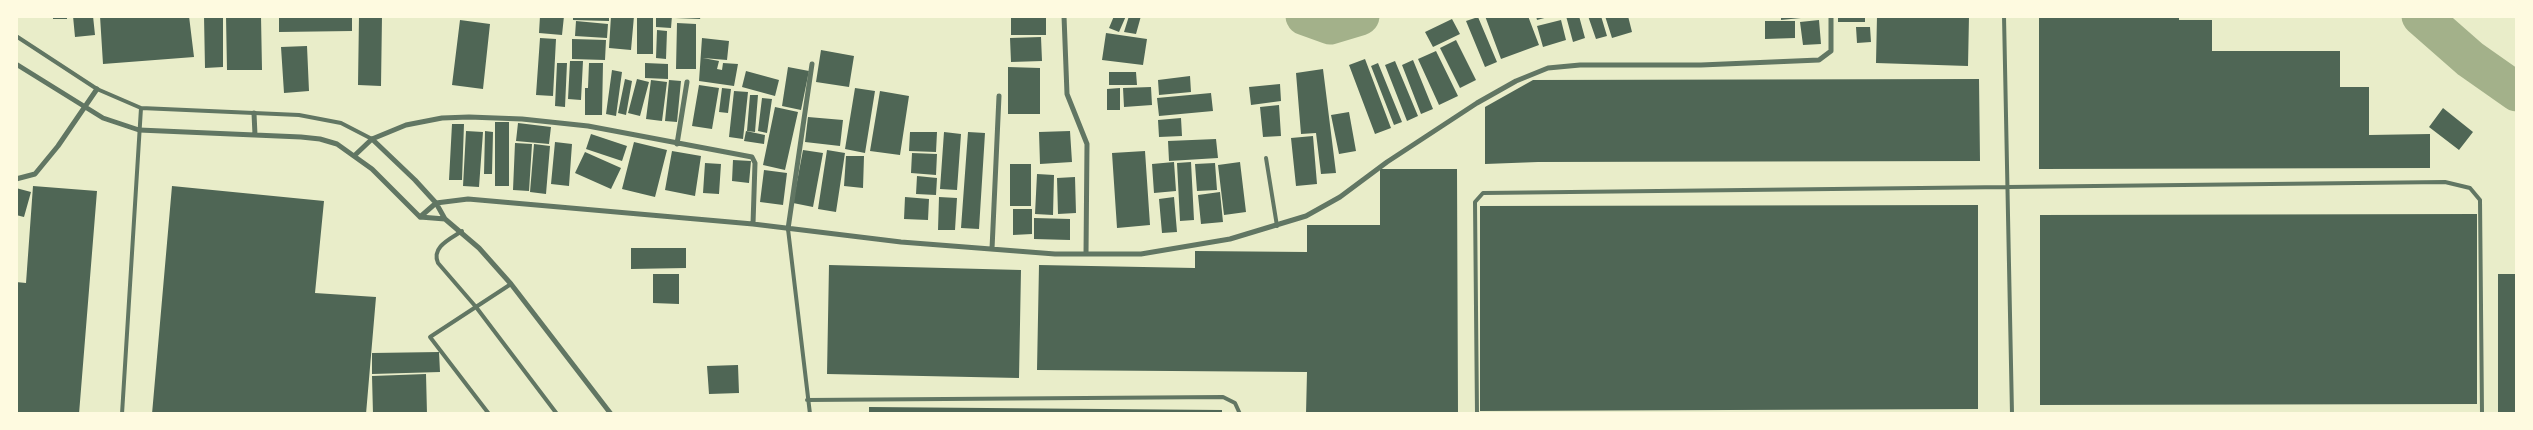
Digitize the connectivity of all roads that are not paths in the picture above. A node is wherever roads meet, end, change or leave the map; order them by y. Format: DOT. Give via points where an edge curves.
graph roads {
  1 [pos="1064,16"];
  2 [pos="1830,16"];
  3 [pos="2004,16"];
  4 [pos="16,36"];
  5 [pos="16,64"];
  6 [pos="812,64"];
  7 [pos="687,82"];
  8 [pos="97,89"];
  9 [pos="999,96"];
  10 [pos="84,107"];
  11 [pos="141,108"];
  12 [pos="254,114"];
  13 [pos="139,130"];
  14 [pos="255,135"];
  15 [pos="372,139"];
  16 [pos="677,144"];
  17 [pos="354,156"];
  18 [pos="1266,158"];
  19 [pos="16,179"];
  20 [pos="2009,186"];
  21 [pos="436,203"];
  22 [pos="420,217"];
  23 [pos="445,220"];
  24 [pos="753,224"];
  25 [pos="1277,226"];
  26 [pos="788,229"];
  27 [pos="462,231"];
  28 [pos="992,249"];
  29 [pos="1086,254"];
  30 [pos="511,284"];
  31 [pos="476,307"];
  32 [pos="807,400"];
  33 [pos="122,414"];
  34 [pos="489,414"];
  35 [pos="557,414"];
  36 [pos="610,414"];
  37 [pos="810,414"];
  38 [pos="1240,414"];
  39 [pos="1477,414"];
  40 [pos="2012,414"];
  41 [pos="2482,414"];
  1 -- 29 [label="street" via="1066,94 1087,144"];
  2 -- 25 [label="street" via="1831,51 1819,60 1701,65 1580,65 1556,66 1540,71 1477,102 1387,162 1340,198 1306,216"];
  3 -- 20 [label="lane"];
  4 -- 8 [label="lane"];
  5 -- 10 [label="street"];
  6 -- 26 [label="street"];
  7 -- 16 [label="street"];
  8 -- 10 [label="street"];
  8 -- 11 [label="lane"];
  9 -- 28 [label="street"];
  10 -- 13 [label="street"];
  10 -- 19 [label="street" via="35,174"];
  11 -- 12 [label="lane"];
  11 -- 13 [label="lane"];
  12 -- 14 [label="street"];
  12 -- 15 [label="lane" via="299,114 325,119 341,123"];
  13 -- 14 [label="street"];
  13 -- 33 [label="lane"];
  14 -- 17 [label="street" via="320,139 337,144"];
  15 -- 16 [label="street" via="406,125 469,117 588,126"];
  15 -- 17 [label="street"];
  15 -- 21 [label="street"];
  16 -- 24 [label="street" via="752,157 755,163"];
  17 -- 22 [label="street" via="372,169"];
  18 -- 25 [label="lane"];
  20 -- 39 [label="lane" via="1483,193 1475,202"];
  20 -- 40 [label="lane"];
  20 -- 41 [label="lane" via="2445,182 2470,188 2480,200"];
  21 -- 22 [label="street"];
  21 -- 23 [label="street"];
  21 -- 24 [label="street" via="468,199 507,201"];
  22 -- 23 [label="street"];
  23 -- 27 [label="street"];
  24 -- 26 [label="street"];
  25 -- 29 [label="street" via="1185,248 1140,254"];
  26 -- 28 [label="street"];
  26 -- 32 [label="lane"];
  27 -- 30 [label="street"];
  27 -- 31 [label="lane" via="437,249 435,255 438,263"];
  28 -- 29 [label="street"];
  30 -- 31 [label="lane"];
  30 -- 36 [label="street"];
  31 -- 34 [label="lane" via="430,337"];
  31 -- 35 [label="lane"];
  32 -- 37 [label="lane"];
  32 -- 38 [label="lane" via="1223,397 1235,403"];
}
